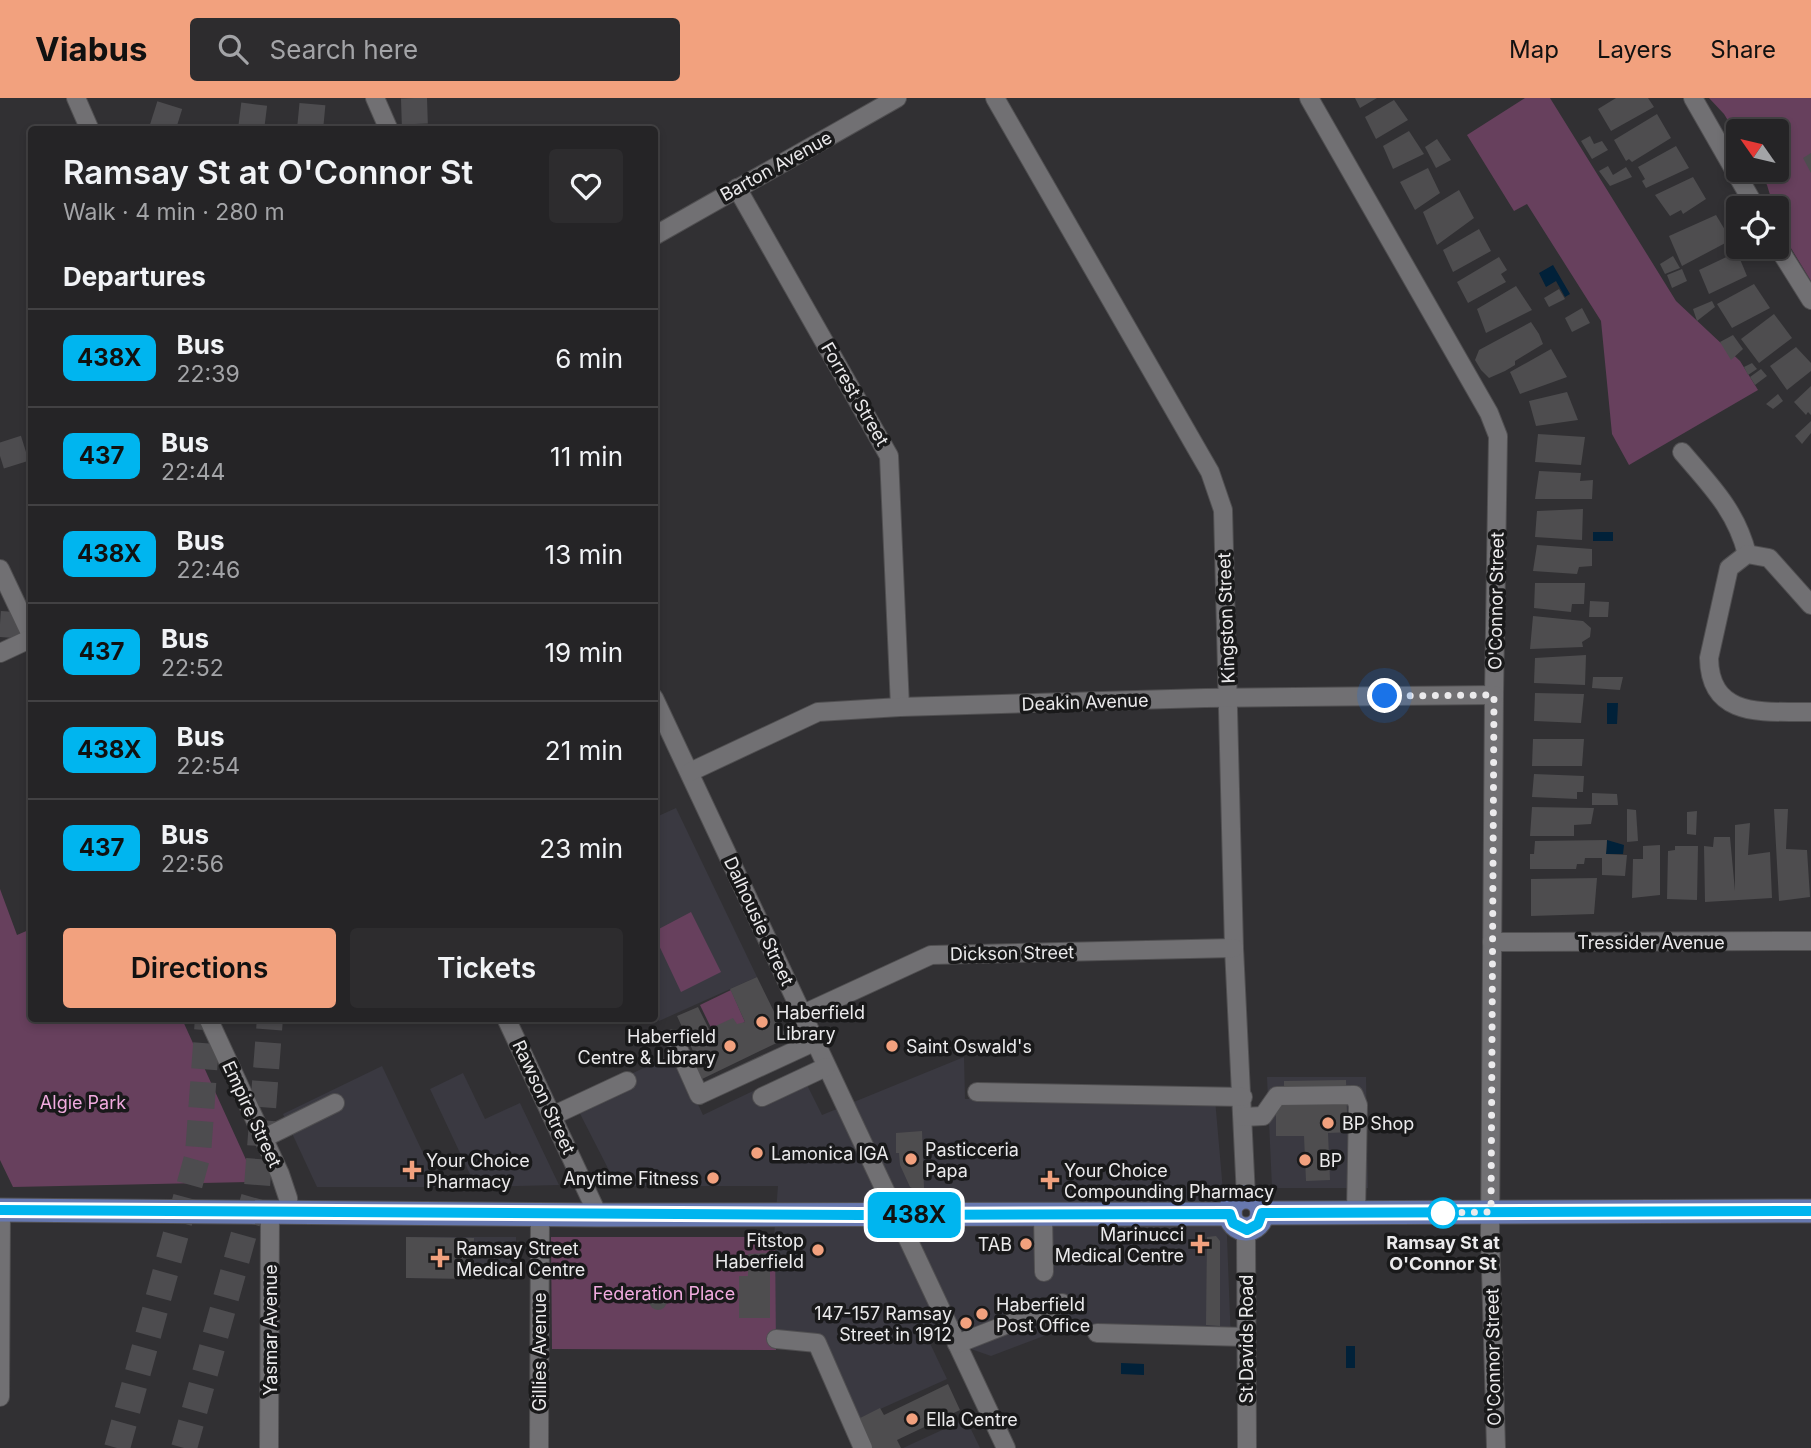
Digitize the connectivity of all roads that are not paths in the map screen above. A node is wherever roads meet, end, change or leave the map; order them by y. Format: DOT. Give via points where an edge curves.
graph roads {
  1 [pos="76,98"];
  2 [pos="374,98"];
  3 [pos="897,98"];
  4 [pos="995,98"];
  5 [pos="1309,98"];
  6 [pos="1693,98"];
  7 [pos="88,126"];
  8 [pos="387,126"];
  9 [pos="737,188"];
  10 [pos="1749,196"];
  11 [pos="658,234"];
  12 [pos="1785,259"];
  13 [pos="1811,300"];
  14 [pos="1682,452"];
  15 [pos="1747,554"];
  16 [pos="0,569"];
  17 [pos="1809,599"];
  18 [pos="28,628"];
  19 [pos="28,639"];
  20 [pos="0,653"];
  21 [pos="1494,695"];
  22 [pos="1229,698"];
  23 [pos="658,706"];
  24 [pos="900,707"];
  25 [pos="1811,712"];
  26 [pos="690,772"];
  27 [pos="1811,941"];
  28 [pos="1492,942"];
  29 [pos="1234,948"];
  30 [pos="803,1014"];
  31 [pos="210,1022"];
  32 [pos="508,1022"];
  33 [pos="674,1039"];
  34 [pos="814,1042"];
  35 [pos="826,1067"];
  36 [pos="627,1081"];
  37 [pos="976,1093"];
  38 [pos="762,1097"];
  39 [pos="1243,1097"];
  40 [pos="335,1103"];
  41 [pos="552,1116"];
  42 [pos="1243,1116"];
  43 [pos="264,1138"];
  44 [pos="1246,1197"];
  45 [pos="1,1210"];
  46 [pos="1811,1211"];
  47 [pos="279,1212"];
  48 [pos="1491,1212"];
  49 [pos="1356,1213"];
  50 [pos="540,1214"];
  51 [pos="598,1214"];
  52 [pos="1230,1214"];
  53 [pos="897,1215"];
  54 [pos="1043,1215"];
  55 [pos="1254,1222"];
  56 [pos="1044,1272"];
  57 [pos="1062,1303"];
  58 [pos="1097,1333"];
  59 [pos="1246,1337"];
  60 [pos="776,1339"];
  61 [pos="957,1344"];
  62 [pos="0,1397"];
  63 [pos="269,1448"];
  64 [pos="539,1448"];
  65 [pos="863,1448"];
  66 [pos="1006,1448"];
  67 [pos="1247,1448"];
  68 [pos="1496,1448"];
  1 -- 7 [label="street"];
  2 -- 8 [label="street"];
  3 -- 9 [label="street, Barton Avenue"];
  4 -- 22 [label="street, Kingston Street" via="1210,472 1223,510"];
  5 -- 21 [label="street, O'Connor Street" via="1498,436"];
  6 -- 10 [label="street"];
  9 -- 11 [label="street, Barton Avenue"];
  9 -- 24 [label="street, Forrest Street" via="889,456"];
  12 -- 13 [label="street"];
  14 -- 15 [label="street" via="1730,509"];
  15 -- 17 [label="street" via="1769,558"];
  15 -- 25 [label="street" via="1729,568 1709,671 1718,693 1731,704 1749,711"];
  16 -- 18 [label="street"];
  19 -- 20 [label="street"];
  21 -- 22 [label="street, Deakin Avenue"];
  21 -- 28 [label="street, O'Connor Street"];
  22 -- 24 [label="street, Deakin Avenue"];
  22 -- 29 [label="street, Kingston Street"];
  23 -- 26 [label="street, Dalhousie Street"];
  24 -- 26 [label="street, Deakin Avenue" via="818,712"];
  26 -- 30 [label="street, Dalhousie Street"];
  27 -- 28 [label="street, Tressider Avenue"];
  28 -- 48 [label="street, O'Connor Street"];
  29 -- 30 [label="street, Dickson Street" via="931,955"];
  29 -- 39 [label="street, Kingston Street"];
  30 -- 34 [label="street, Dalhousie Street"];
  31 -- 43 [label="street, Empire Street"];
  32 -- 41 [label="street, Rawson Street"];
  33 -- 34 [label="street" via="699,1095"];
  34 -- 35 [label="street, Dalhousie Street"];
  35 -- 38 [label="street"];
  35 -- 53 [label="street, Dalhousie Street"];
  36 -- 41 [label="street"];
  37 -- 39 [label="street"];
  39 -- 42 [label="street, Kingston Street"];
  40 -- 43 [label="street"];
  41 -- 51 [label="street, Rawson Street"];
  42 -- 44 [label="street, Kingston Street"];
  42 -- 49 [label="street" via="1263,1116 1277,1096 1354,1095 1358,1105"];
  43 -- 47 [label="street, Empire Street" via="288,1198"];
  44 -- 52 [label="main road" via="1234,1202"];
  44 -- 55 [label="main road" via="1257,1202"];
  45 -- 47 [label="main road"];
  45 -- 62 [label="street"];
  46 -- 48 [label="main road"];
  47 -- 50 [label="main road"];
  47 -- 63 [label="street, Yasmar Avenue"];
  48 -- 49 [label="main road"];
  48 -- 68 [label="street, O'Connor Street"];
  49 -- 55 [label="main road"];
  50 -- 51 [label="main road"];
  50 -- 64 [label="street, Gillies Avenue"];
  51 -- 53 [label="main road"];
  52 -- 54 [label="main road"];
  52 -- 55 [label="main road" via="1233,1223"];
  53 -- 54 [label="main road"];
  53 -- 61 [label="street, Dalhousie Street"];
  54 -- 56 [label="street"];
  55 -- 59 [label="street, St Davids Road"];
  57 -- 61 [label="street"];
  58 -- 59 [label="street"];
  59 -- 67 [label="street, St Davids Road"];
  60 -- 65 [label="street" via="817,1343"];
  61 -- 66 [label="street, Dalhousie Street"];
}
